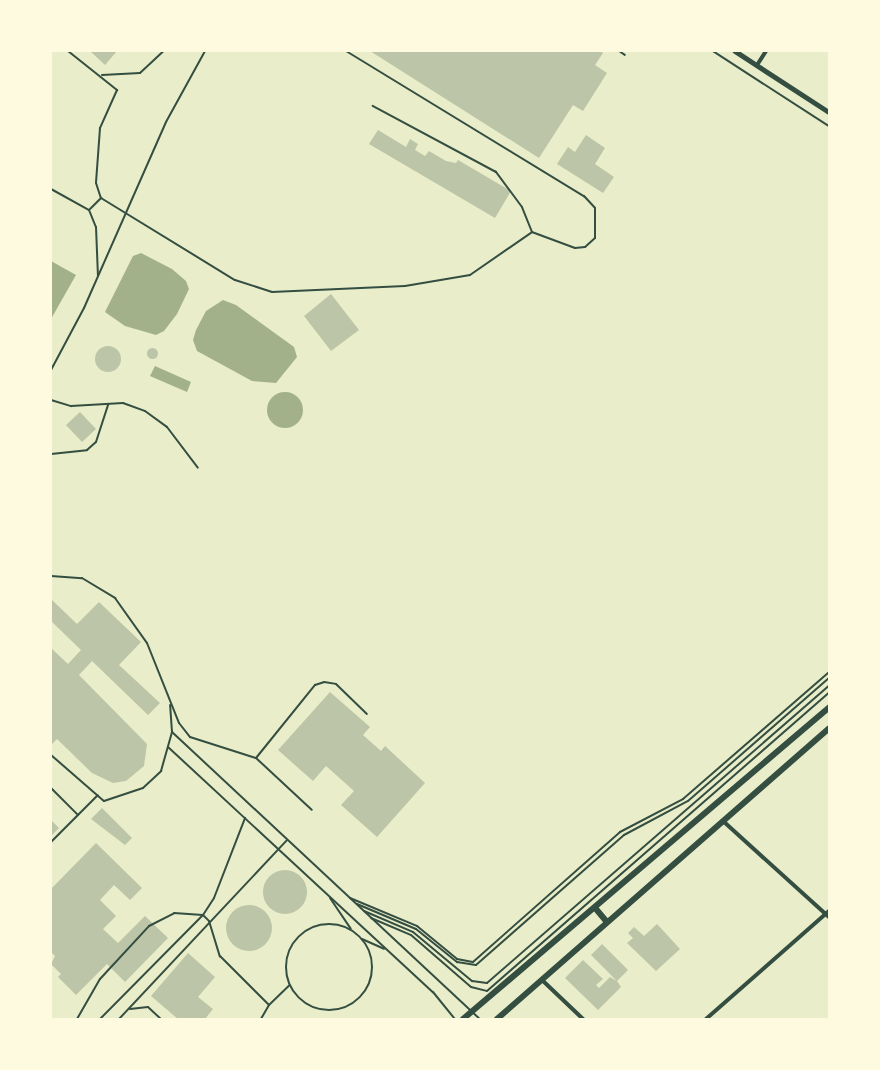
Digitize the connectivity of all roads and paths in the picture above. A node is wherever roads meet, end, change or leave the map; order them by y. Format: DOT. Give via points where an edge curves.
graph roads {
  1 [pos="68,51"];
  2 [pos="164,51"];
  3 [pos="205,51"];
  4 [pos="346,51"];
  5 [pos="619,51"];
  6 [pos="713,51"];
  7 [pos="735,51"];
  8 [pos="766,51"];
  9 [pos="625,54"];
  10 [pos="757,65"];
  11 [pos="102,75"];
  12 [pos="373,106"];
  13 [pos="829,112"];
  14 [pos="829,126"];
  15 [pos="51,189"];
  16 [pos="101,198"];
  17 [pos="89,210"];
  18 [pos="126,212"];
  19 [pos="532,232"];
  20 [pos="98,276"];
  21 [pos="51,369"];
  22 [pos="51,400"];
  23 [pos="108,404"];
  24 [pos="51,454"];
  25 [pos="198,468"];
  26 [pos="51,576"];
  27 [pos="829,672"];
  28 [pos="829,678"];
  29 [pos="829,686"];
  30 [pos="829,693"];
  31 [pos="170,702"];
  32 [pos="829,707"];
  33 [pos="367,714"];
  34 [pos="829,728"];
  35 [pos="172,732"];
  36 [pos="168,747"];
  37 [pos="51,755"];
  38 [pos="256,758"];
  39 [pos="51,788"];
  40 [pos="98,795"];
  41 [pos="312,810"];
  42 [pos="78,815"];
  43 [pos="245,818"];
  44 [pos="723,821"];
  45 [pos="287,840"];
  46 [pos="51,842"];
  47 [pos="278,849"];
  48 [pos="326,893"];
  49 [pos="350,898"];
  50 [pos="357,904"];
  51 [pos="596,909"];
  52 [pos="364,911"];
  53 [pos="828,914"];
  54 [pos="203,915"];
  55 [pos="371,918"];
  56 [pos="209,921"];
  57 [pos="607,922"];
  58 [pos="351,929"];
  59 [pos="362,939"];
  60 [pos="387,950"];
  61 [pos="541,979"];
  62 [pos="290,986"];
  63 [pos="269,1005"];
  64 [pos="129,1009"];
  65 [pos="472,1011"];
  66 [pos="77,1019"];
  67 [pos="100,1019"];
  68 [pos="119,1019"];
  69 [pos="161,1019"];
  70 [pos="261,1019"];
  71 [pos="455,1019"];
  72 [pos="463,1019"];
  73 [pos="480,1019"];
  74 [pos="497,1019"];
  75 [pos="583,1019"];
  76 [pos="706,1019"];
  1 -- 11 [label="lane" via="83,66"];
  2 -- 11 [label="lane" via="140,73"];
  3 -- 18 [label="lane" via="166,122"];
  4 -- 19 [label="lane" via="584,196 595,208 595,238 585,247 575,248"];
  5 -- 9 [label="lane"];
  6 -- 14 [label="path"];
  7 -- 10 [label="street"];
  8 -- 10 [label="street"];
  10 -- 13 [label="street"];
  11 -- 16 [label="lane" via="117,90 100,128 96,183"];
  12 -- 19 [label="lane" via="496,172 522,207"];
  15 -- 17 [label="lane"];
  16 -- 17 [label="lane"];
  16 -- 18 [label="lane"];
  17 -- 20 [label="lane" via="96,227"];
  18 -- 19 [label="lane" via="235,280 272,292 405,286 470,274"];
  18 -- 20 [label="lane"];
  20 -- 21 [label="lane"];
  22 -- 23 [label="lane" via="71,406"];
  23 -- 24 [label="lane" via="96,442 87,450"];
  23 -- 25 [label="lane" via="123,403 145,411 167,427"];
  26 -- 31 [label="lane" via="82,578 115,598 147,643"];
  27 -- 49 [label="lane" via="683,799 620,832 472,962 457,959 417,926"];
  28 -- 50 [label="lane" via="687,801 624,835 476,966 458,962 416,929"];
  29 -- 52 [label="lane" via="487,983 472,981 413,932"];
  30 -- 55 [label="lane" via="487,991 471,987 411,935"];
  31 -- 35 [label="lane"];
  31 -- 38 [label="lane" via="190,737"];
  32 -- 51 [label="main road"];
  33 -- 38 [label="lane" via="336,684 315,685"];
  34 -- 44 [label="main road"];
  35 -- 36 [label="lane"];
  35 -- 45 [label="lane"];
  36 -- 40 [label="lane" via="160,771 143,788 104,801"];
  36 -- 43 [label="lane"];
  37 -- 40 [label="lane"];
  38 -- 41 [label="lane"];
  39 -- 42 [label="lane"];
  40 -- 42 [label="lane"];
  42 -- 46 [label="lane"];
  43 -- 47 [label="lane"];
  43 -- 54 [label="lane" via="214,898"];
  44 -- 53 [label="street"];
  44 -- 57 [label="main road"];
  45 -- 47 [label="lane"];
  45 -- 49 [label="lane"];
  47 -- 48 [label="lane"];
  47 -- 56 [label="lane"];
  48 -- 58 [label="lane"];
  48 -- 60 [label="lane"];
  49 -- 50 [label="lane"];
  50 -- 52 [label="lane"];
  51 -- 57 [label="main road"];
  51 -- 65 [label="main road"];
  52 -- 55 [label="lane"];
  53 -- 76 [label="street"];
  54 -- 56 [label="lane"];
  54 -- 66 [label="lane" via="174,913 149,926 100,979"];
  54 -- 67 [label="lane"];
  55 -- 65 [label="lane"];
  56 -- 63 [label="lane" via="220,956"];
  56 -- 64 [label="lane"];
  57 -- 61 [label="main road"];
  58 -- 59 [label="lane"];
  58 -- 62 [label="lane" via="329,923 301,933 291,945 285,966"];
  59 -- 60 [label="lane"];
  59 -- 62 [label="lane" via="372,967 367,987 357,999 344,1007 320,1009 306,1004"];
  60 -- 71 [label="lane"];
  61 -- 74 [label="main road"];
  61 -- 75 [label="street"];
  62 -- 63 [label="lane"];
  63 -- 70 [label="lane"];
  64 -- 68 [label="lane"];
  64 -- 69 [label="lane" via="148,1007"];
  65 -- 72 [label="main road"];
  65 -- 73 [label="lane"];
}
